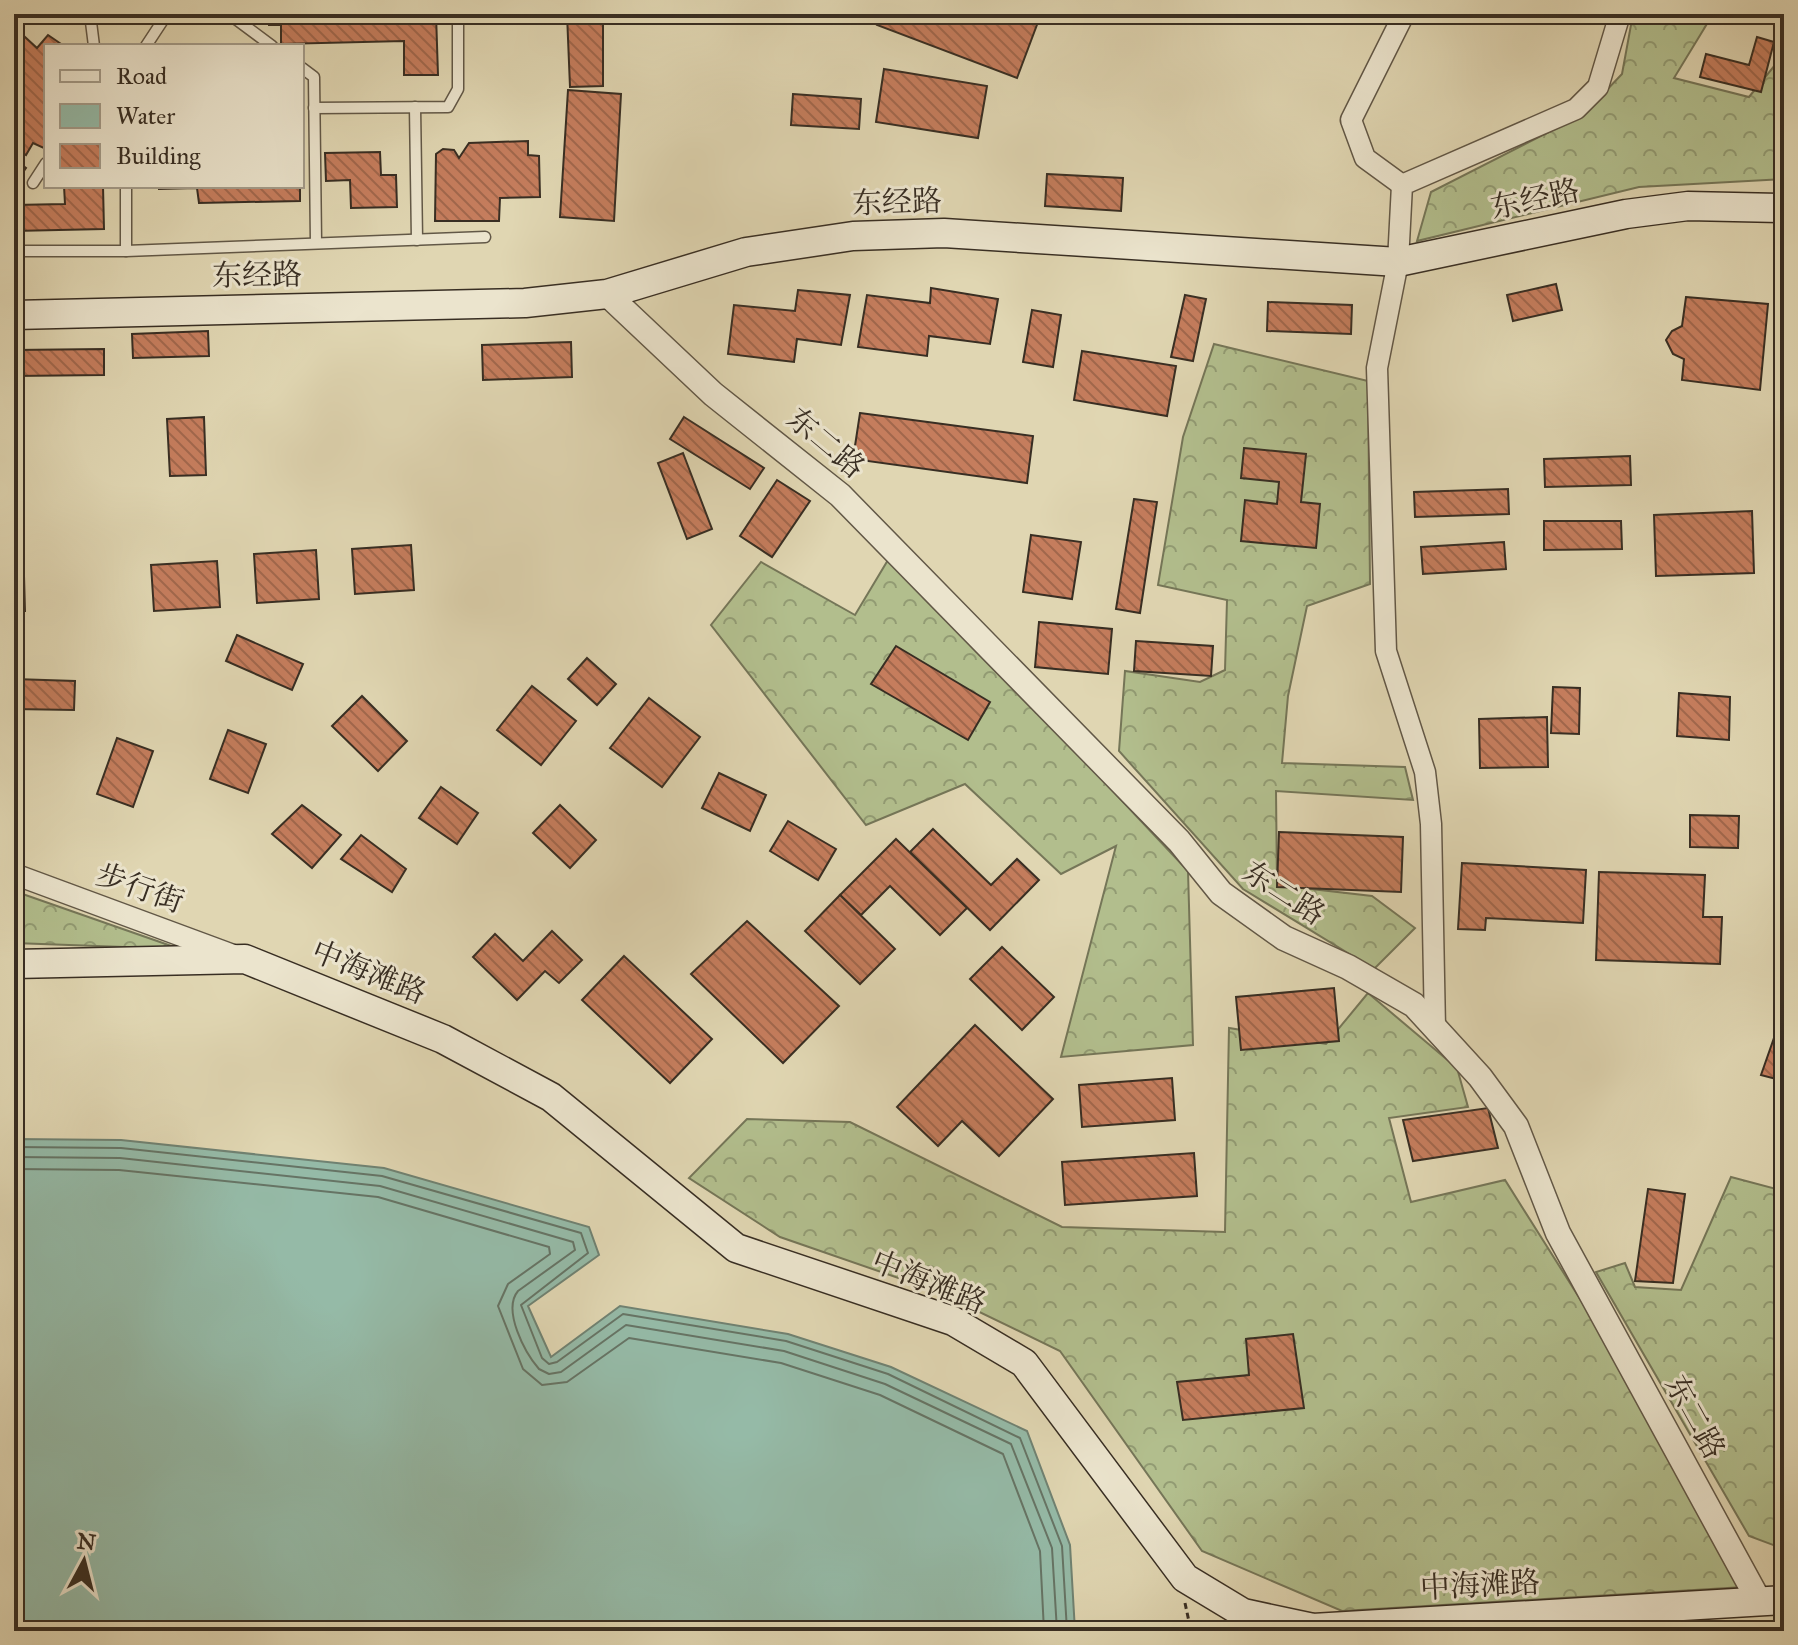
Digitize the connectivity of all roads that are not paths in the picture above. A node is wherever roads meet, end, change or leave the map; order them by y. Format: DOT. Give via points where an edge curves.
graph roads {
  1 [pos="90,14"];
  2 [pos="167,14"];
  3 [pos="229,14"];
  4 [pos="458,14"];
  5 [pos="1404,14"];
  6 [pos="1620,14"];
  7 [pos="94,44"];
  8 [pos="147,44"];
  9 [pos="269,44"];
  10 [pos="304,70"];
  11 [pos="415,107"];
  12 [pos="314,108"];
  13 [pos="44,166"];
  14 [pos="33,183"];
  15 [pos="1402,185"];
  16 [pos="126,188"];
  17 [pos="1784,208"];
  18 [pos="485,237"];
  19 [pos="417,240"];
  20 [pos="316,243"];
  21 [pos="14,251"];
  22 [pos="126,251"];
  23 [pos="1398,262"];
  24 [pos="607,294"];
  25 [pos="14,315"];
  26 [pos="14,874"];
  27 [pos="245,959"];
  28 [pos="14,964"];
  29 [pos="1435,1028"];
  30 [pos="1772,1600"];
  1 -- 7 [label="lane"];
  2 -- 8 [label="lane"];
  3 -- 9 [label="lane"];
  4 -- 11 [label="lane" via="458,89 448,107"];
  5 -- 15 [label="street" via="1351,120 1365,158"];
  6 -- 15 [label="street" via="1598,87 1576,109"];
  10 -- 12 [label="lane" via="314,77"];
  11 -- 12 [label="lane"];
  11 -- 19 [label="lane"];
  12 -- 20 [label="lane"];
  13 -- 14 [label="lane"];
  15 -- 23 [label="street"];
  16 -- 22 [label="lane"];
  17 -- 23 [label="main road, 东经路" via="1688,206 1626,214"];
  18 -- 19 [label="lane"];
  19 -- 20 [label="lane"];
  20 -- 22 [label="lane"];
  21 -- 22 [label="lane"];
  23 -- 24 [label="main road, 东经路" via="944,233 853,236 746,252"];
  23 -- 29 [label="street" via="1377,368 1386,651 1425,772"];
  24 -- 25 [label="main road, 东经路" via="525,303"];
  24 -- 29 [label="street, 东二路" via="713,394 840,495 1179,841 1221,893 1284,938 1414,1005"];
  26 -- 27 [label="street, 步行街"];
  27 -- 28 [label="main road, 中海滩路"];
  27 -- 30 [label="main road, 中海滩路" via="443,1039 551,1097 736,1248 953,1321 1024,1363 1185,1578 1243,1613 1313,1628"];
  29 -- 30 [label="street, 东二路" via="1516,1126 1558,1233"];
}
